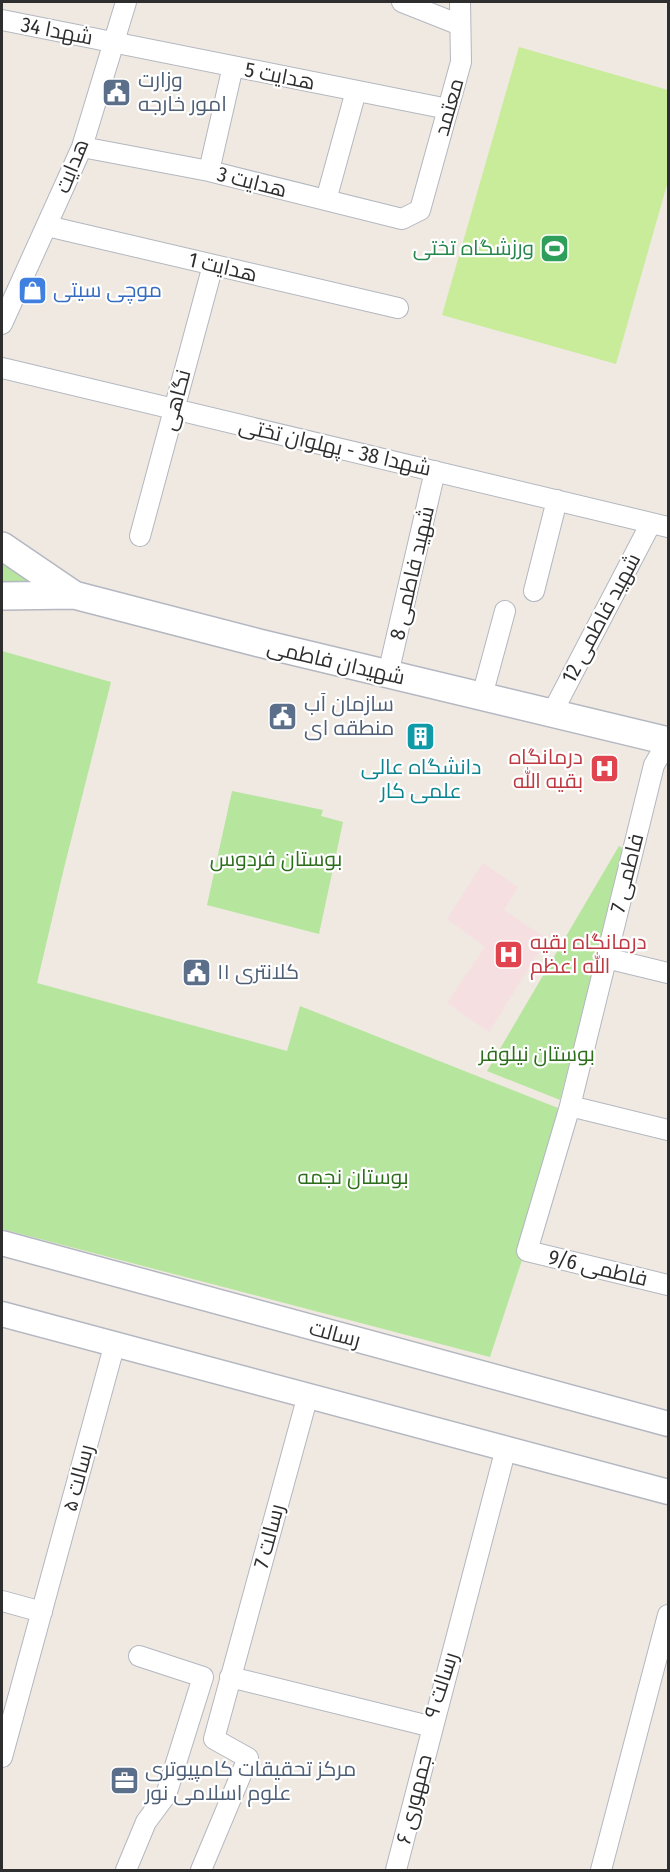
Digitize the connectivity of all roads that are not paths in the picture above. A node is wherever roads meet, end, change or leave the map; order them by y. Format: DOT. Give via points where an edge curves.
graph roads {
  1 [pos="126,2"];
  2 [pos="402,2"];
  3 [pos="460,2"];
  4 [pos="2,20"];
  5 [pos="460,25"];
  6 [pos="113,42"];
  7 [pos="233,66"];
  8 [pos="356,91"];
  9 [pos="448,109"];
  10 [pos="82,147"];
  11 [pos="209,171"];
  12 [pos="326,200"];
  13 [pos="420,210"];
  14 [pos="47,226"];
  15 [pos="213,265"];
  16 [pos="398,308"];
  17 [pos="2,324"];
  18 [pos="2,368"];
  19 [pos="173,409"];
  20 [pos="435,471"];
  21 [pos="557,500"];
  22 [pos="660,525"];
  23 [pos="140,536"];
  24 [pos="2,546"];
  25 [pos="534,591"];
  26 [pos="74,595"];
  27 [pos="2,596"];
  28 [pos="505,611"];
  29 [pos="388,674"];
  30 [pos="482,696"];
  31 [pos="552,713"];
  32 [pos="669,741"];
  33 [pos="606,958"];
  34 [pos="669,973"];
  35 [pos="570,1106"];
  36 [pos="669,1130"];
  37 [pos="2,1244"];
  38 [pos="527,1251"];
  39 [pos="669,1285"];
  40 [pos="2,1314"];
  41 [pos="115,1343"];
  42 [pos="308,1395"];
  43 [pos="669,1424"];
  44 [pos="506,1448"];
  45 [pos="669,1492"];
  46 [pos="2,1601"];
  47 [pos="42,1612"];
  48 [pos="669,1615"];
  49 [pos="139,1656"];
  50 [pos="230,1677"];
  51 [pos="433,1726"];
  52 [pos="2,1757"];
  53 [pos="126,1870"];
  54 [pos="201,1870"];
  55 [pos="396,1870"];
  56 [pos="601,1870"];
  1 -- 6 [label="street, هدایت"];
  2 -- 5 [label="street"];
  3 -- 5 [label="street, معتمد"];
  4 -- 6 [label="street, شهدا 34"];
  5 -- 9 [label="street, معتمد" via="461,62"];
  6 -- 7 [label="street, هدایت 5"];
  6 -- 10 [label="street, هدایت"];
  7 -- 8 [label="street, هدایت 5"];
  7 -- 11 [label="street"];
  8 -- 9 [label="street, هدایت 5"];
  8 -- 12 [label="street"];
  9 -- 13 [label="street, معتمد"];
  10 -- 11 [label="street, هدایت 3"];
  10 -- 14 [label="street, هدایت"];
  11 -- 12 [label="street, هدایت 3"];
  12 -- 13 [label="street, هدایت 3" via="402,219"];
  14 -- 15 [label="street, هدایت 1"];
  14 -- 17 [label="street, هدایت"];
  15 -- 16 [label="street, هدایت 1"];
  15 -- 19 [label="street, نگاهی"];
  18 -- 19 [label="street, شهدا 38 - پهلوان تختی"];
  19 -- 20 [label="street, شهدا 38 - پهلوان تختی"];
  19 -- 23 [label="street, نگاهی"];
  20 -- 21 [label="street, شهدا 38 - پهلوان تختی"];
  20 -- 29 [label="street, شهید فاطمی 8"];
  21 -- 22 [label="street, شهدا 38 - پهلوان تختی"];
  21 -- 25 [label="street"];
  22 -- 31 [label="street, شهید فاطمی 12"];
  24 -- 26 [label="main road"];
  26 -- 27 [label="main road, شهیدان فاطمی"];
  26 -- 29 [label="main road, شهیدان فاطمی"];
  28 -- 30 [label="street"];
  29 -- 30 [label="main road, شهیدان فاطمی"];
  30 -- 31 [label="main road, شهیدان فاطمی"];
  31 -- 32 [label="main road, شهیدان فاطمی"];
  32 -- 33 [label="street, فاطمی 7" via="654,765"];
  33 -- 34 [label="street"];
  33 -- 35 [label="street, فاطمی 7"];
  35 -- 36 [label="street"];
  35 -- 38 [label="street, فاطمی 7"];
  37 -- 43 [label="street, رسالت"];
  38 -- 39 [label="street, فاطمی 9/6"];
  40 -- 41 [label="street"];
  41 -- 42 [label="street"];
  41 -- 47 [label="street, رسالت ۵"];
  42 -- 44 [label="street"];
  42 -- 50 [label="street, رسالت 7"];
  44 -- 45 [label="street"];
  44 -- 51 [label="street, رسالت ۹"];
  46 -- 47 [label="street"];
  47 -- 52 [label="street, رسالت ۵"];
  48 -- 56 [label="street"];
  49 -- 53 [label="street" via="203,1677 166,1795 146,1822"];
  50 -- 51 [label="street, رسالت ۹"];
  50 -- 54 [label="street, رسالت 7" via="214,1739 248,1758"];
  51 -- 55 [label="street, جمهوری ۶"];
}
